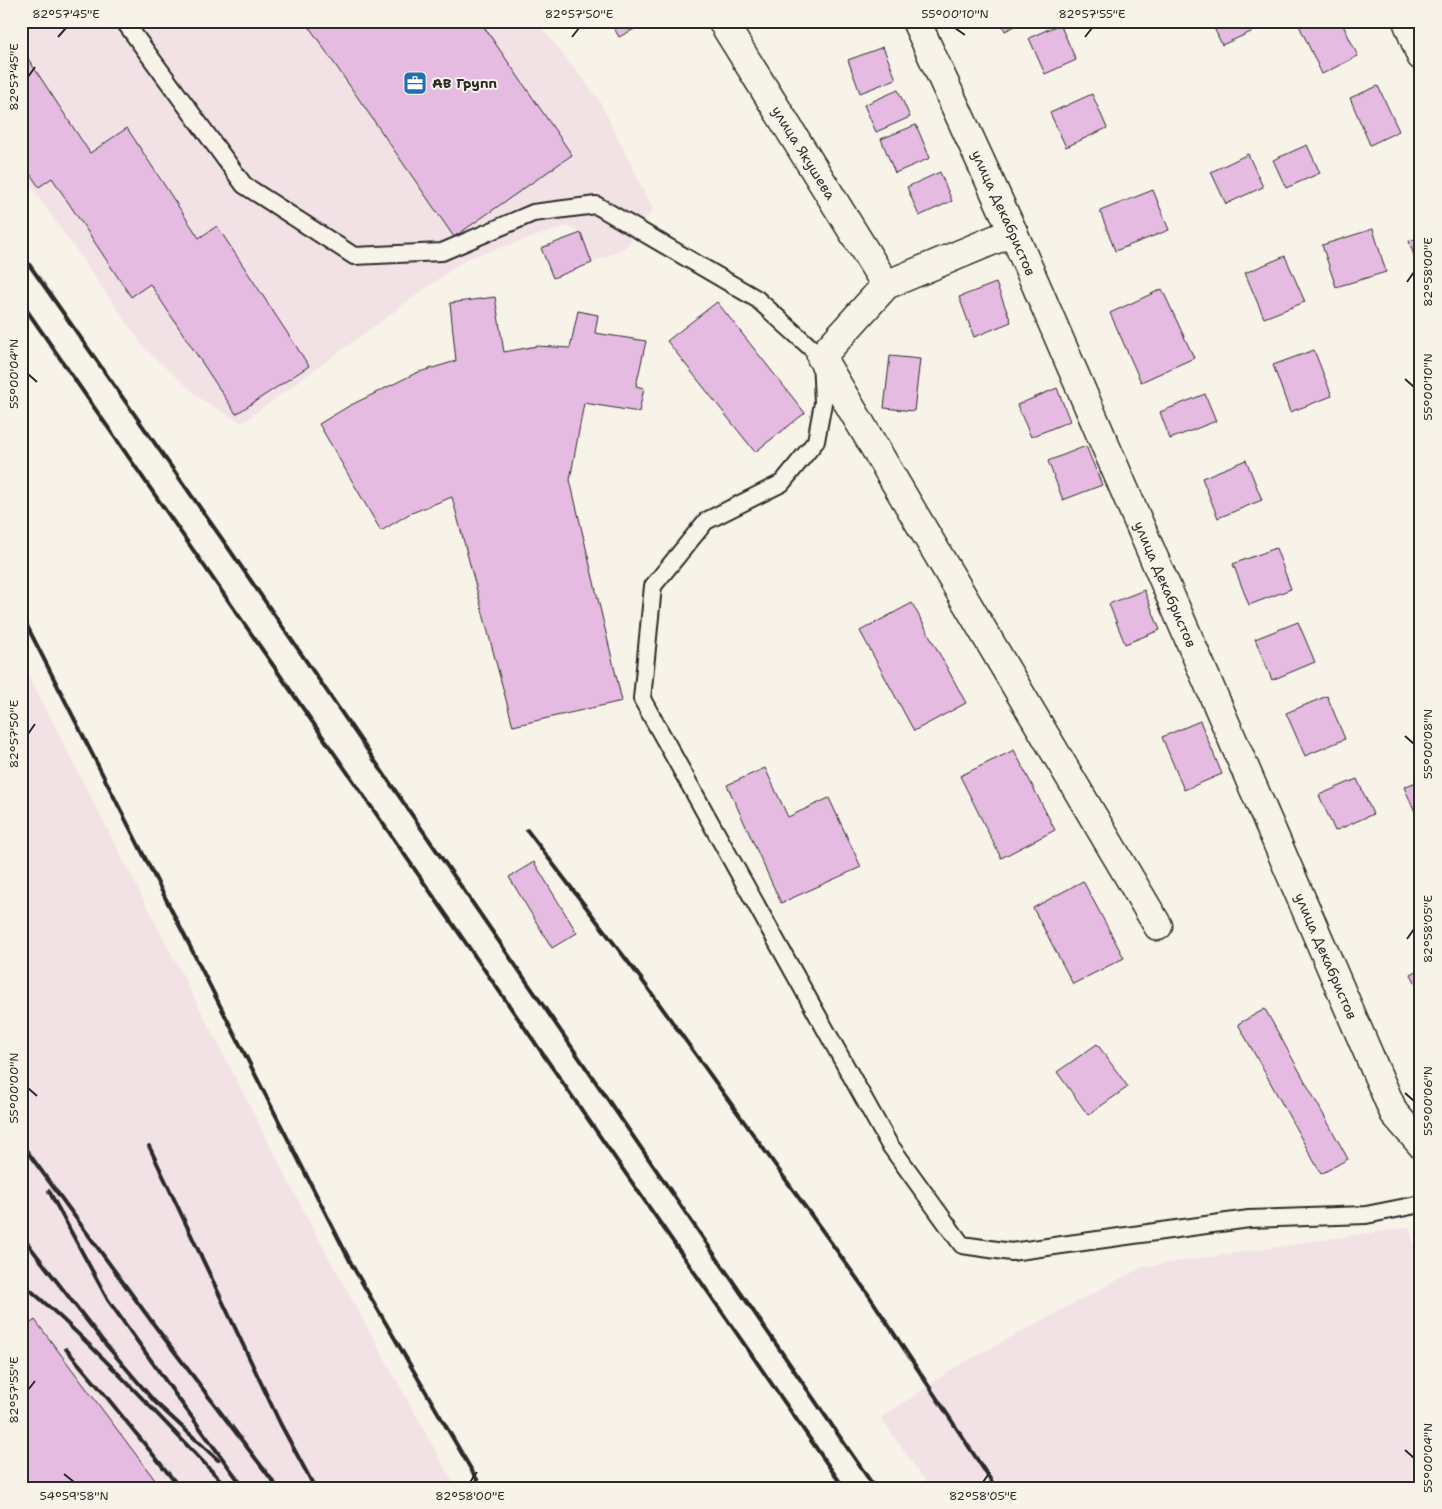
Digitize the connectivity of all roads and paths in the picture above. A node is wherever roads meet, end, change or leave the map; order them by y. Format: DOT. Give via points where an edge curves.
graph roads {
  1 [pos="124,21"];
  2 [pos="722,21"];
  3 [pos="916,21"];
  4 [pos="1407,21"];
  5 [pos="1421,56"];
  6 [pos="1013,232"];
  7 [pos="886,285"];
  8 [pos="821,357"];
  9 [pos="1158,926"];
  10 [pos="1421,1144"];
  11 [pos="1421,1204"];
  1 -- 8 [label="lane" via="244,186 354,256 442,252 534,213 596,205 758,299"];
  2 -- 7 [label="street, улица Якушева"];
  3 -- 6 [label="street, улица Декабристов"];
  4 -- 5 [label="street"];
  6 -- 7 [label="street"];
  6 -- 10 [label="street, улица Декабристов" via="1394,1114"];
  7 -- 8 [label="street"];
  8 -- 9 [label="street"];
  8 -- 11 [label="lane" via="823,404 816,441 782,483 706,521 653,586 642,699 889,1144 962,1245 1011,1252 1249,1219 1366,1215"];
}
